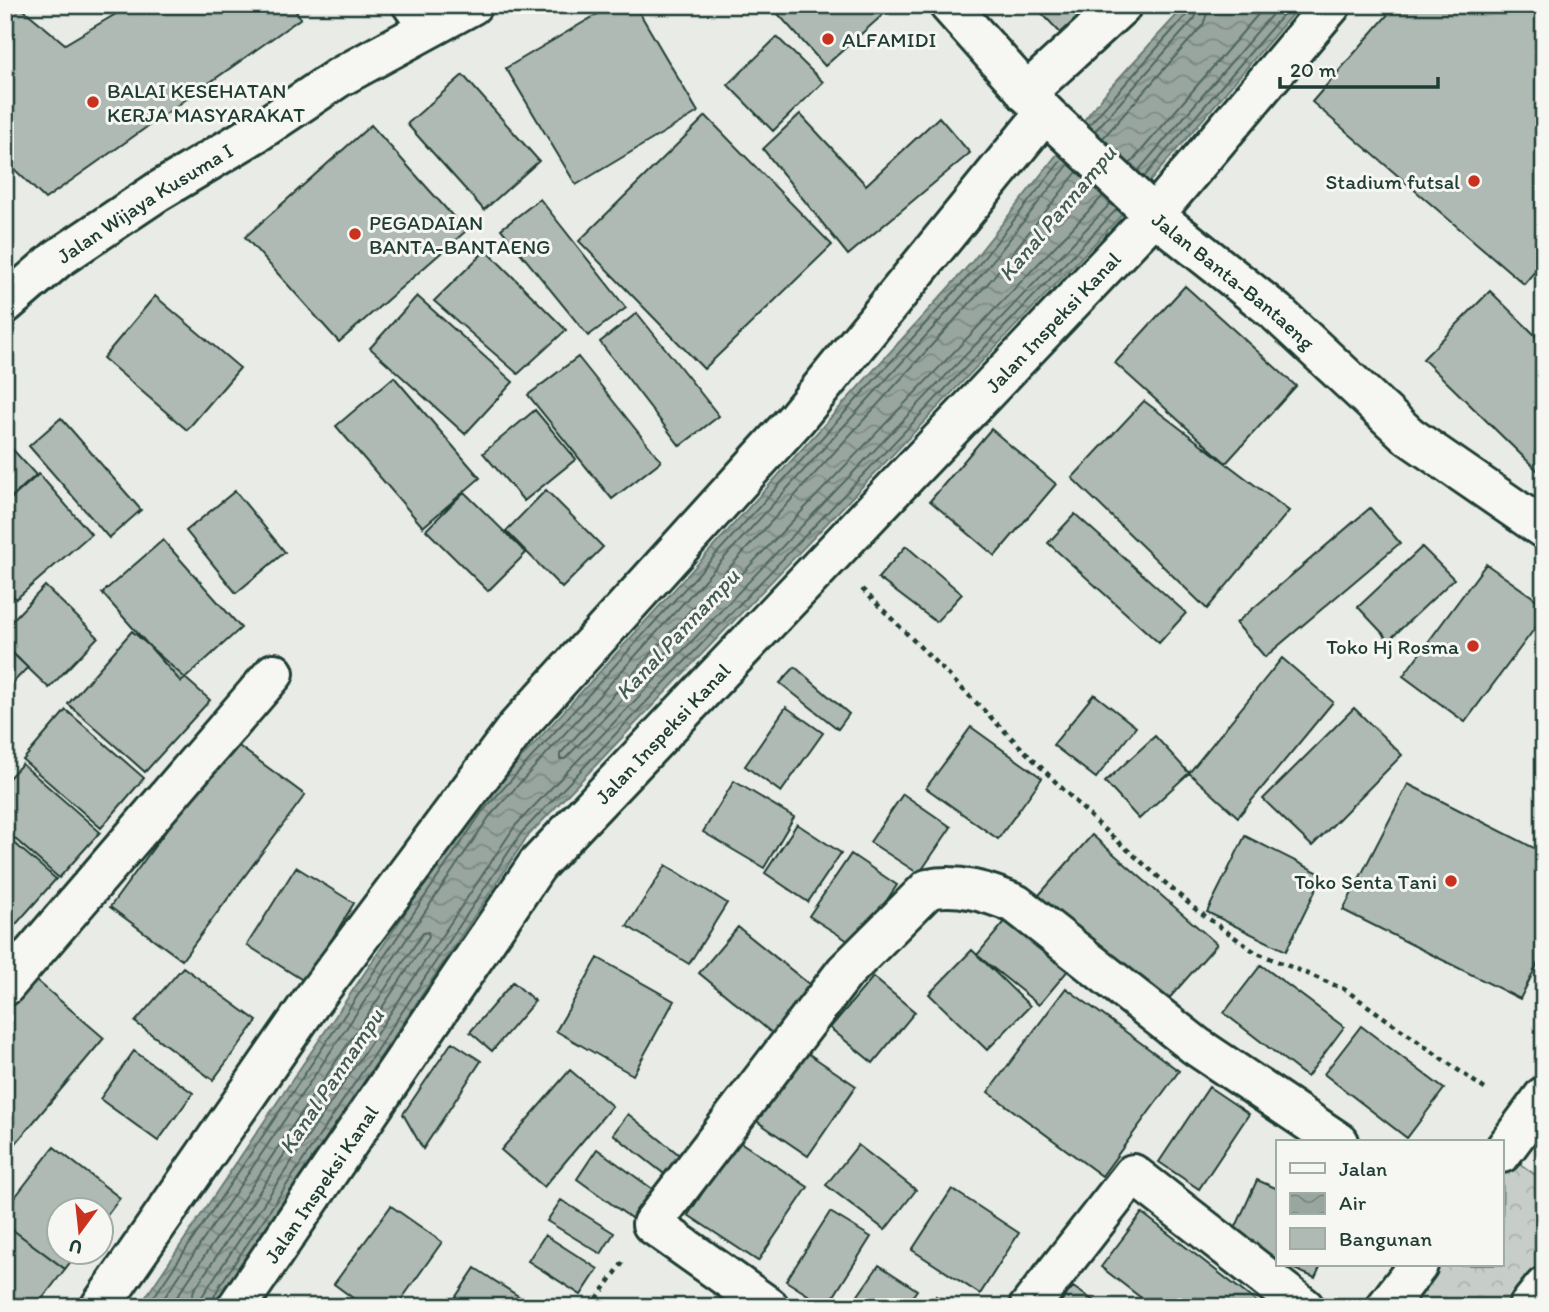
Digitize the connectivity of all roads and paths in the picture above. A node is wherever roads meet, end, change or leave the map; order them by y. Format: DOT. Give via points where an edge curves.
graph roads {
  1 [pos="472,5"];
  2 [pos="949,5"];
  3 [pos="1122,5"];
  4 [pos="1331,5"];
  5 [pos="413,18"];
  6 [pos="1045,113"];
  7 [pos="1147,208"];
  8 [pos="5,304"];
  9 [pos="1544,529"];
  10 [pos="831,558"];
  11 [pos="274,673"];
  12 [pos="5,986"];
  13 [pos="1536,1107"];
  14 [pos="1336,1140"];
  15 [pos="1504,1150"];
  16 [pos="652,1224"];
  17 [pos="1417,1266"];
  18 [pos="100,1307"];
  19 [pos="237,1307"];
  20 [pos="591,1307"];
  21 [pos="769,1307"];
  22 [pos="1029,1307"];
  23 [pos="1304,1307"];
  24 [pos="1386,1307"];
  1 -- 5 [label="street, Jalan Wijaya Kusuma I"];
  2 -- 6 [label="street, Jalan Banta-Bantaeng"];
  3 -- 6 [label="street"];
  4 -- 7 [label="street, Jalan Inspeksi Kanal"];
  5 -- 8 [label="street, Jalan Wijaya Kusuma I" via="338,78 57,259"];
  6 -- 7 [label="street, Jalan Banta-Bantaeng"];
  6 -- 18 [label="street" via="796,419 516,727 311,1002"];
  7 -- 9 [label="street, Jalan Banta-Bantaeng" via="1276,312 1409,436"];
  7 -- 10 [label="street, Jalan Inspeksi Kanal"];
  10 -- 13 [label="path" via="1098,824 1194,908 1255,952 1344,989"];
  10 -- 19 [label="street, Jalan Inspeksi Kanal" via="537,865"];
  11 -- 12 [label="street"];
  13 -- 15 [label="street"];
  14 -- 16 [label="street" via="1196,1046 1016,904 985,892 944,886 928,889 845,972"];
  16 -- 20 [label="path"];
  16 -- 21 [label="street"];
  17 -- 24 [label="street"];
  22 -- 23 [label="street" via="1133,1174"];
}
